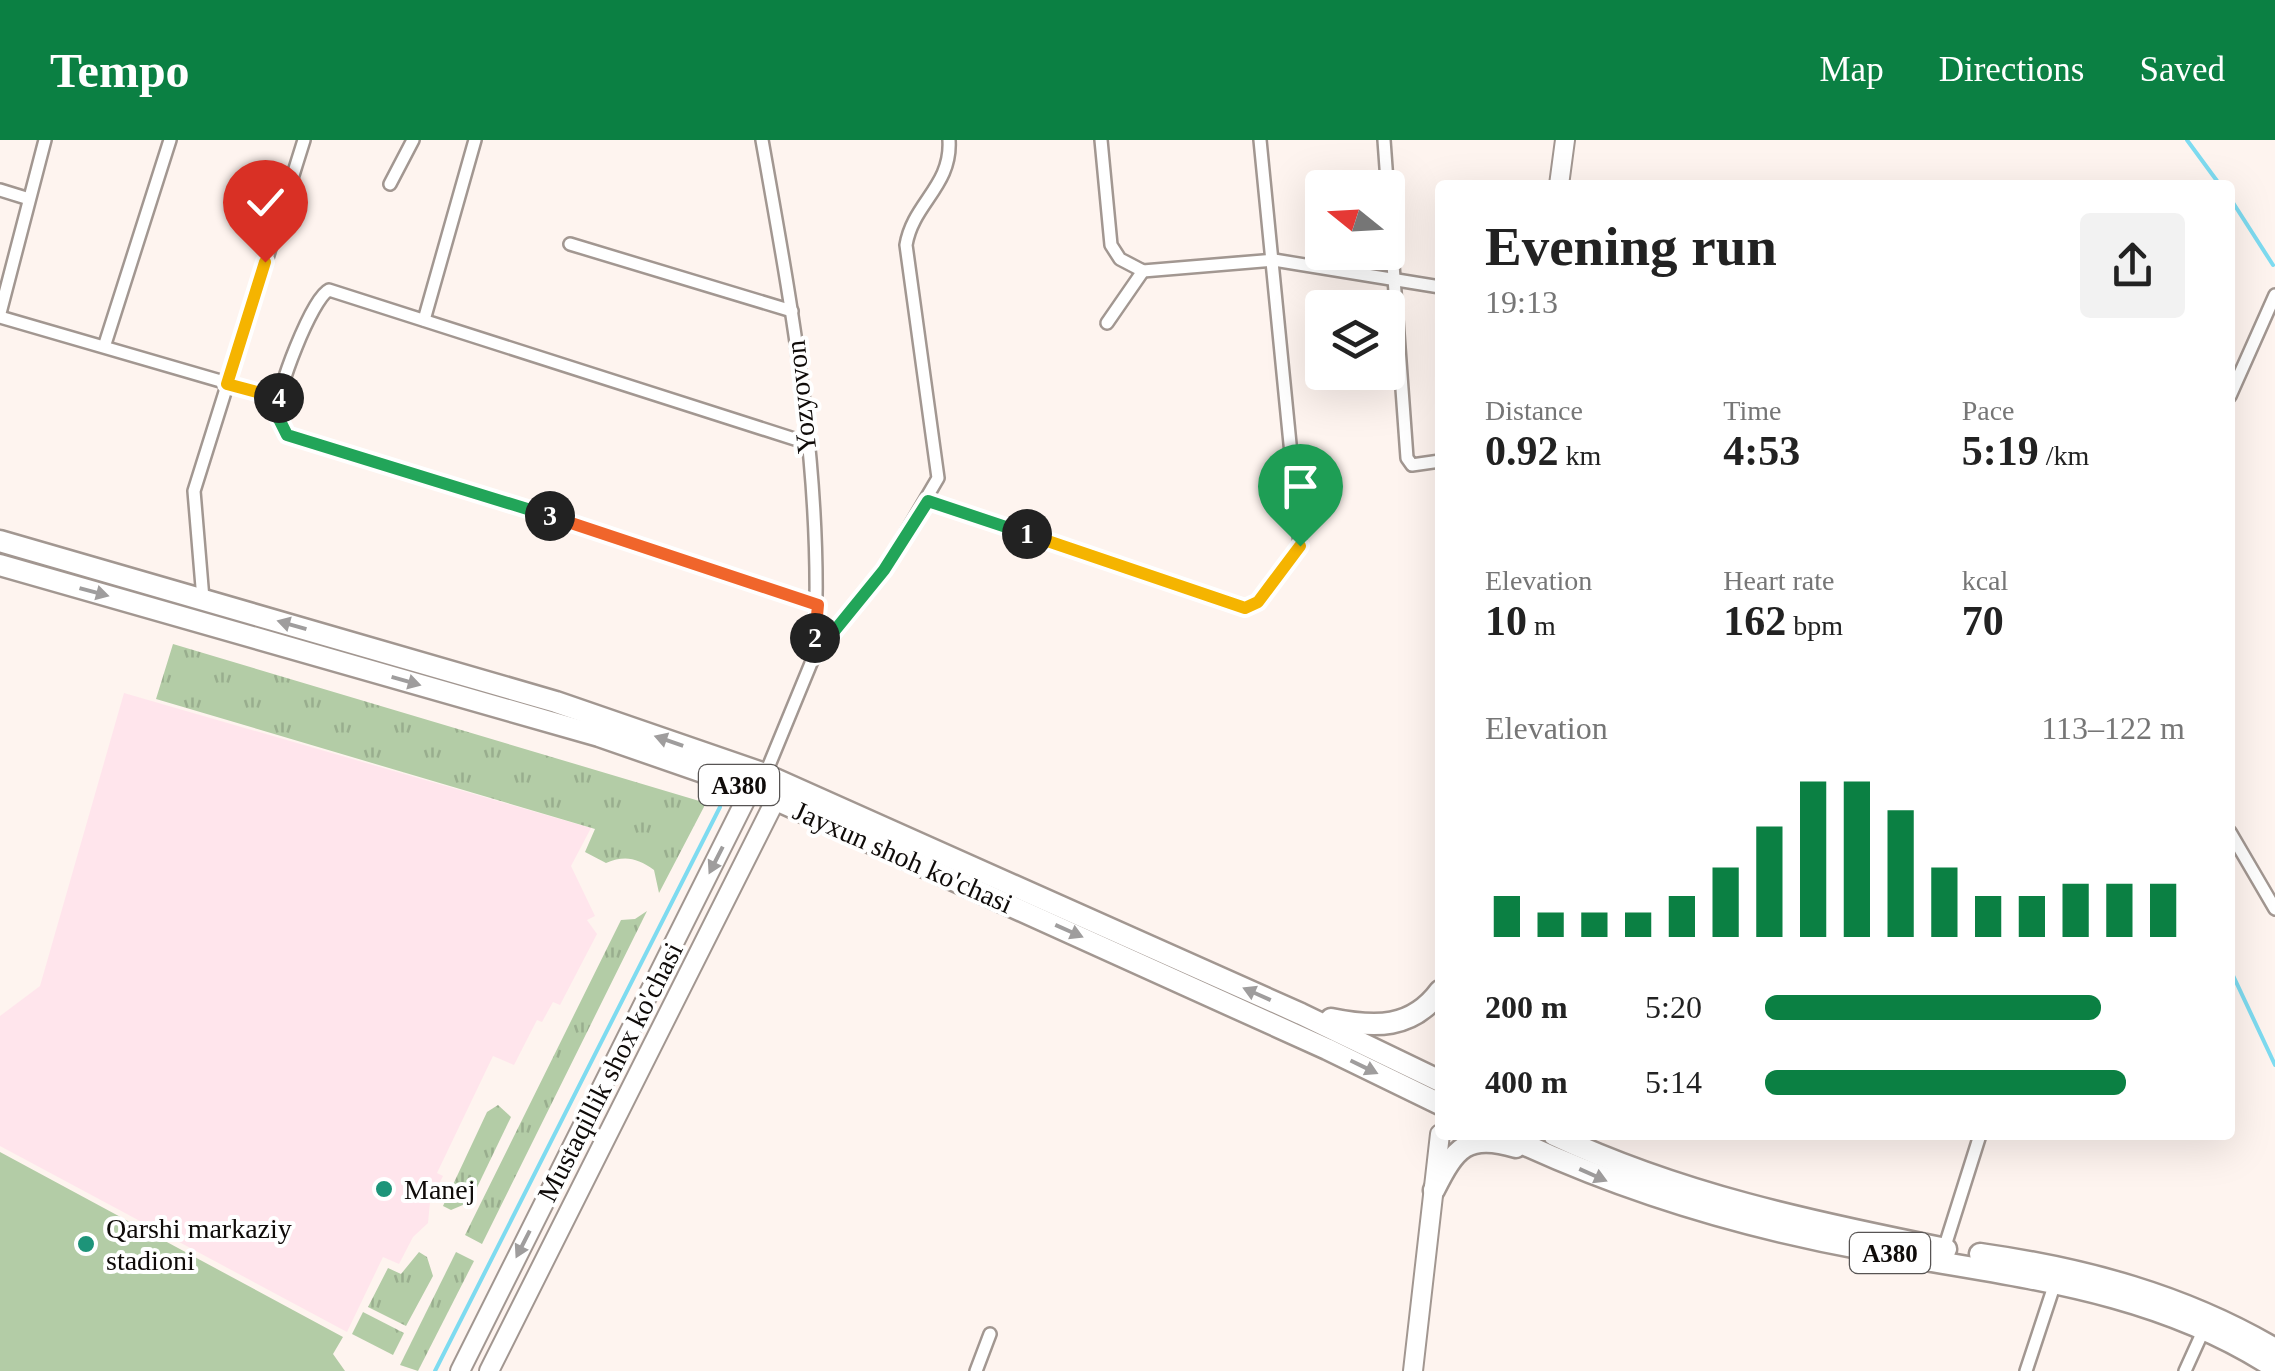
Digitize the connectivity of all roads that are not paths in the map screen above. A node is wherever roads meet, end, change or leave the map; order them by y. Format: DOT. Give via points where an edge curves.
graph roads {
  1 [pos="44,140"];
  2 [pos="170,140"];
  3 [pos="304,140"];
  4 [pos="412,140"];
  5 [pos="475,140"];
  6 [pos="762,140"];
  7 [pos="949,140"];
  8 [pos="1101,140"];
  9 [pos="1260,140"];
  10 [pos="1384,140"];
  11 [pos="1565,140"];
  12 [pos="1560,180"];
  13 [pos="390,184"];
  14 [pos="0,190"];
  15 [pos="26,198"];
  16 [pos="570,244"];
  17 [pos="1274,260"];
  18 [pos="1143,271"];
  19 [pos="1396,280"];
  20 [pos="1435,287"];
  21 [pos="2275,295"];
  22 [pos="792,311"];
  23 [pos="0,315"];
  24 [pos="424,320"];
  25 [pos="1107,322"];
  26 [pos="105,344"];
  27 [pos="227,384"];
  28 [pos="2235,385"];
  29 [pos="279,398"];
  30 [pos="808,443"];
  31 [pos="1435,462"];
  32 [pos="928,501"];
  33 [pos="0,540"];
  34 [pos="0,565"];
  35 [pos="203,600"];
  36 [pos="818,605"];
  37 [pos="814,656"];
  38 [pos="767,784"];
  39 [pos="2235,841"];
  40 [pos="2275,909"];
  41 [pos="1435,998"];
  42 [pos="1301,1014"];
  43 [pos="1435,1079"];
  44 [pos="1435,1102"];
  45 [pos="1439,1140"];
  46 [pos="1515,1140"];
  47 [pos="1565,1140"];
  48 [pos="1978,1140"];
  49 [pos="1560,1161"];
  50 [pos="1434,1190"];
  51 [pos="1944,1249"];
  52 [pos="2056,1280"];
  53 [pos="2204,1328"];
  54 [pos="990,1334"];
  55 [pos="2275,1349"];
  56 [pos="2275,1368"];
  57 [pos="460,1371"];
  58 [pos="489,1371"];
  59 [pos="976,1371"];
  60 [pos="1413,1371"];
  61 [pos="2026,1371"];
  62 [pos="2186,1371"];
  1 -- 15 [label="street"];
  2 -- 26 [label="street"];
  3 -- 27 [label="street"];
  4 -- 13 [label="street"];
  5 -- 24 [label="street"];
  6 -- 22 [label="street, Yozyovon"];
  7 -- 32 [label="street" via="938,190 909,225 906,244 936,448 938,478"];
  8 -- 18 [label="street" via="1111,244 1120,259"];
  9 -- 17 [label="street"];
  10 -- 19 [label="street"];
  11 -- 12 [label="main road"];
  14 -- 15 [label="street"];
  15 -- 23 [label="street"];
  16 -- 22 [label="street"];
  17 -- 18 [label="street"];
  17 -- 19 [label="street"];
  17 -- 32 [label="street" via="1300,546 1258,602 1245,608"];
  18 -- 25 [label="street"];
  19 -- 20 [label="street"];
  19 -- 31 [label="street" via="1407,458 1412,466"];
  21 -- 28 [label="street"];
  22 -- 30 [label="street, Yozyovon"];
  23 -- 26 [label="street"];
  24 -- 29 [label="street" via="322,292"];
  24 -- 30 [label="street"];
  26 -- 27 [label="street"];
  27 -- 29 [label="street"];
  27 -- 35 [label="street" via="194,492"];
  29 -- 36 [label="street" via="277,415 287,435"];
  30 -- 36 [label="street, Yozyovon"];
  32 -- 37 [label="street" via="884,570"];
  33 -- 35 [label="highway, Jayxun shoh ko'chasi / A380"];
  34 -- 38 [label="highway, Jayxun shoh ko'chasi / A380, one-way"];
  38 -- 35 [label="highway, Jayxun shoh ko'chasi / A380, one-way" via="556,702"];
  36 -- 37 [label="street, Yozyovon"];
  37 -- 38 [label="street"];
  42 -- 38 [label="highway, Jayxun shoh ko'chasi / A380, one-way"];
  38 -- 44 [label="highway, Jayxun shoh ko'chasi / A380, one-way"];
  38 -- 57 [label="main road, Mustaqillik shox ko'chasi, one-way"];
  38 -- 58 [label="main road, Mustaqillik shox ko'chasi"];
  39 -- 40 [label="street"];
  41 -- 42 [label="highway" via="1426,1010 1390,1026"];
  42 -- 43 [label="highway, Jayxun shoh ko'chasi / A380"];
  45 -- 50 [label="main road"];
  46 -- 49 [label="highway, A380"];
  47 -- 51 [label="highway, A380" via="1641,1174 1742,1206"];
  48 -- 51 [label="street"];
  49 -- 50 [label="highway" via="1483,1140 1464,1145 1448,1161"];
  49 -- 52 [label="highway, A380, one-way" via="1622,1188 1736,1222"];
  50 -- 60 [label="main road"];
  51 -- 55 [label="highway, A380" via="2127,1283 2218,1316"];
  52 -- 53 [label="highway, A380"];
  52 -- 61 [label="street"];
  53 -- 56 [label="highway, A380"];
  53 -- 62 [label="street"];
  54 -- 59 [label="street"];
}
